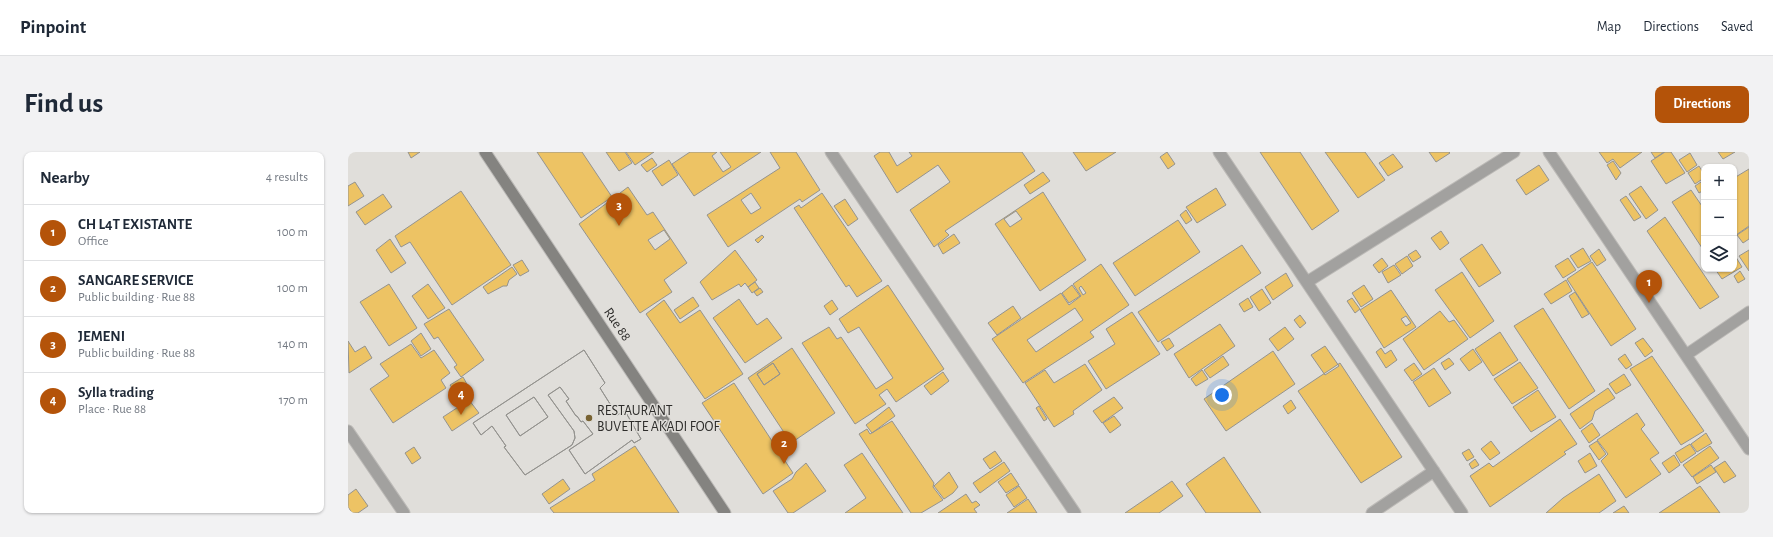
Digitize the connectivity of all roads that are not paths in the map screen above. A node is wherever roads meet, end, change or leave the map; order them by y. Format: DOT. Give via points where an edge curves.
graph roads {
  1 [pos="485,152"];
  2 [pos="831,152"];
  3 [pos="1219,152"];
  4 [pos="1514,152"];
  5 [pos="1549,152"];
  6 [pos="1307,282"];
  7 [pos="1749,312"];
  8 [pos="1686,355"];
  9 [pos="348,431"];
  10 [pos="1749,449"];
  11 [pos="1434,471"];
  12 [pos="404,513"];
  13 [pos="726,513"];
  14 [pos="1075,513"];
  15 [pos="1372,513"];
  16 [pos="1462,513"];
  1 -- 13 [label="main road, Rue 88"];
  2 -- 14 [label="street"];
  3 -- 6 [label="street"];
  4 -- 6 [label="street"];
  5 -- 8 [label="street"];
  6 -- 11 [label="street"];
  7 -- 8 [label="street"];
  8 -- 10 [label="street"];
  9 -- 12 [label="street"];
  11 -- 15 [label="street"];
  11 -- 16 [label="street"];
}
